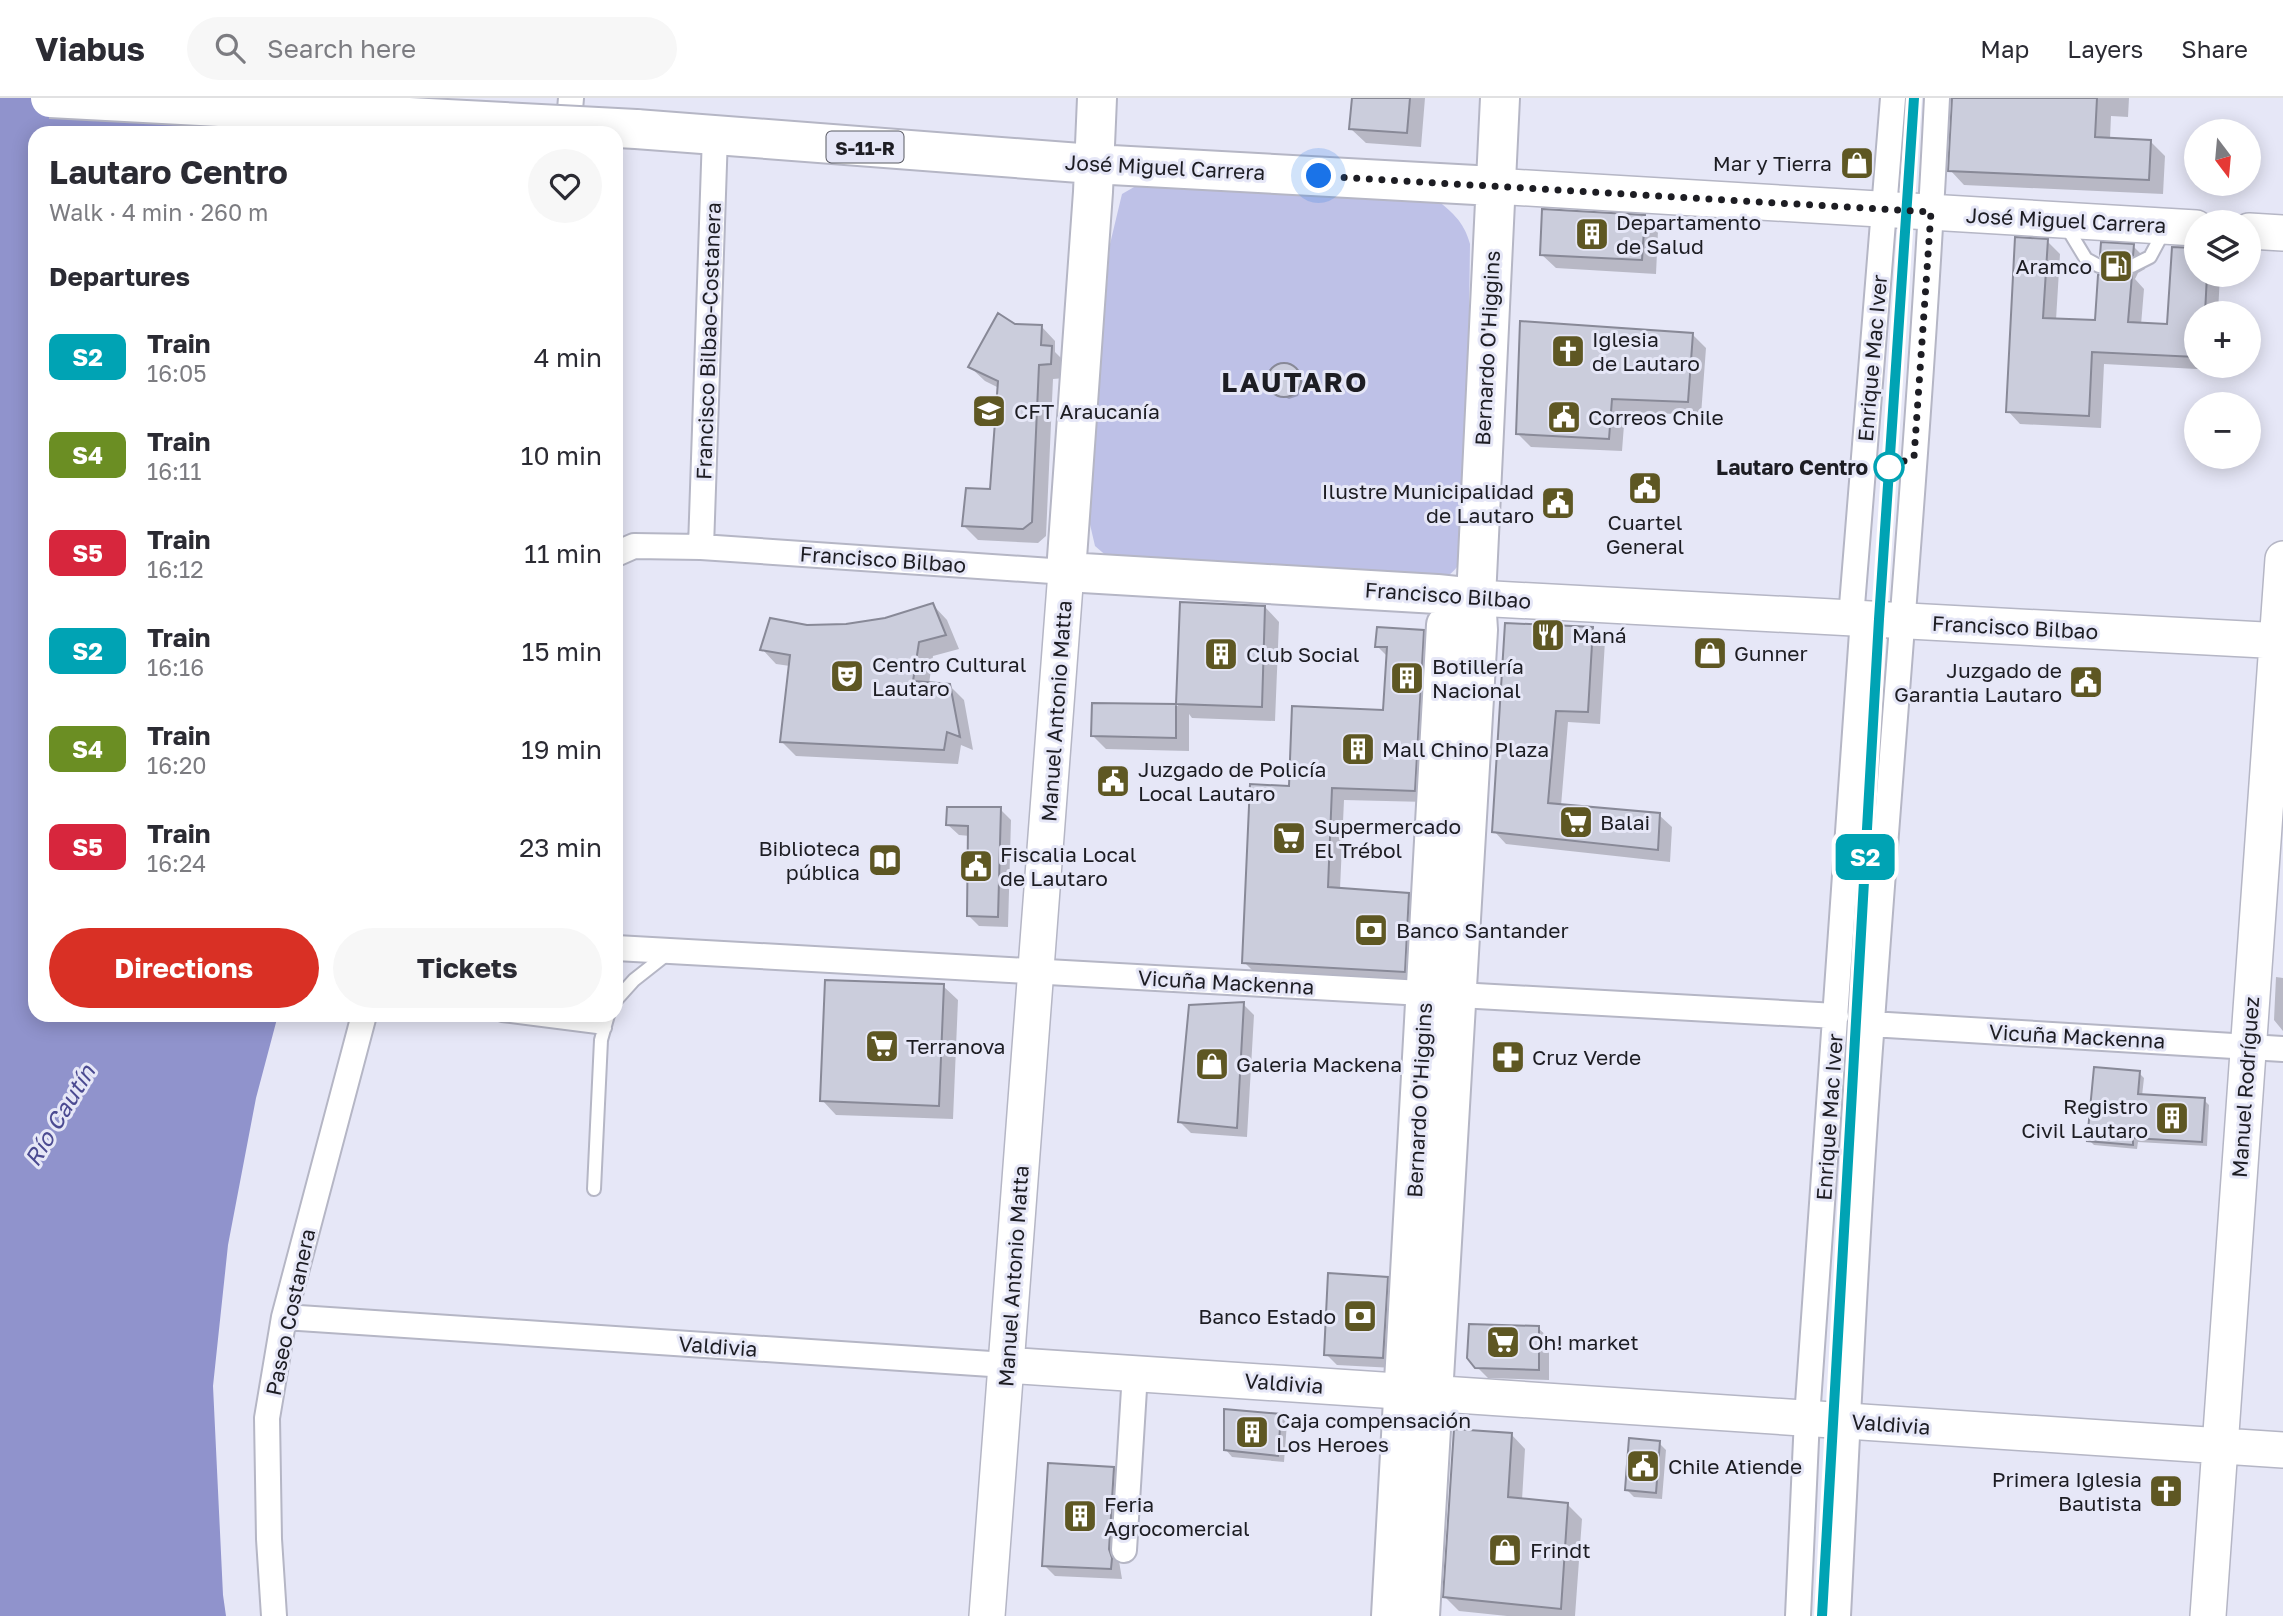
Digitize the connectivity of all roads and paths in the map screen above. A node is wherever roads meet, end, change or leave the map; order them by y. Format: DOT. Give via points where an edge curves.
graph roads {
  1 [pos="50,98"];
  2 [pos="571,98"];
  3 [pos="1097,98"];
  4 [pos="1500,98"];
  5 [pos="1893,98"];
  6 [pos="1937,98"];
  7 [pos="569,126"];
  8 [pos="579,126"];
  9 [pos="623,128"];
  10 [pos="715,135"];
  11 [pos="1093,164"];
  12 [pos="1494,186"];
  13 [pos="1885,209"];
  14 [pos="1931,212"];
  15 [pos="2062,220"];
  16 [pos="2181,227"];
  17 [pos="2261,232"];
  18 [pos="2283,233"];
  19 [pos="2132,265"];
  20 [pos="2099,266"];
  21 [pos="701,547"];
  22 [pos="623,551"];
  23 [pos="2283,559"];
  24 [pos="1066,572"];
  25 [pos="1476,598"];
  26 [pos="1857,618"];
  27 [pos="1903,621"];
  28 [pos="2280,641"];
  29 [pos="623,948"];
  30 [pos="670,951"];
  31 [pos="1037,972"];
  32 [pos="623,992"];
  33 [pos="1441,994"];
  34 [pos="1836,1016"];
  35 [pos="362,1022"];
  36 [pos="606,1022"];
  37 [pos="1871,1024"];
  38 [pos="2248,1046"];
  39 [pos="2283,1049"];
  40 [pos="594,1189"];
  41 [pos="284,1317"];
  42 [pos="1006,1365"];
  43 [pos="1135,1373"];
  44 [pos="1419,1392"];
  45 [pos="1807,1418"];
  46 [pos="1848,1421"];
  47 [pos="2220,1446"];
  48 [pos="2283,1450"];
  49 [pos="1124,1550"];
  50 [pos="274,1616"];
  51 [pos="987,1616"];
  52 [pos="1391,1616"];
  53 [pos="1420,1616"];
  54 [pos="1798,1616"];
  55 [pos="1838,1616"];
  56 [pos="2208,1616"];
  1 -- 8 [label="main road, José Miguel Carrera / S-11-R, bridge"];
  2 -- 7 [label="street"];
  3 -- 11 [label="main road, Manuel Antonio Matta"];
  4 -- 12 [label="main road, Bernardo O'Higgins"];
  5 -- 13 [label="street, Enrique Mac Iver"];
  6 -- 14 [label="street, Enrique Mac Iver"];
  9 -- 10 [label="main road, José Miguel Carrera / S-11-R, bridge"];
  10 -- 11 [label="main road, José Miguel Carrera / S-11-R"];
  10 -- 21 [label="street, Francisco Bilbao-Costanera"];
  11 -- 12 [label="main road, José Miguel Carrera / S-11-R"];
  11 -- 24 [label="main road, Manuel Antonio Matta"];
  12 -- 13 [label="street, José Miguel Carrera"];
  12 -- 25 [label="main road, Bernardo O'Higgins"];
  13 -- 14 [label="street, José Miguel Carrera"];
  13 -- 26 [label="street, Enrique Mac Iver"];
  14 -- 15 [label="street, José Miguel Carrera"];
  14 -- 27 [label="street, Enrique Mac Iver"];
  15 -- 16 [label="street, José Miguel Carrera"];
  15 -- 20 [label="lane" via="2086,259"];
  16 -- 19 [label="lane" via="2150,257"];
  17 -- 18 [label="street"];
  21 -- 22 [label="street, Francisco Bilbao" via="634,546"];
  21 -- 24 [label="street, Francisco Bilbao"];
  23 -- 28 [label="street, Manuel Rodríguez"];
  24 -- 25 [label="main road, Francisco Bilbao"];
  24 -- 31 [label="street, Manuel Antonio Matta"];
  25 -- 26 [label="street, Francisco Bilbao"];
  25 -- 33 [label="main road, Bernardo O'Higgins" via="1446,625"];
  26 -- 27 [label="street, Francisco Bilbao"];
  26 -- 34 [label="street, Enrique Mac Iver"];
  27 -- 28 [label="street, Francisco Bilbao"];
  27 -- 37 [label="street, Enrique Mac Iver"];
  28 -- 38 [label="street, Manuel Rodríguez"];
  29 -- 30 [label="street, Vicuña Mackenna"];
  30 -- 31 [label="street, Vicuña Mackenna"];
  30 -- 32 [label="lane"];
  31 -- 33 [label="street, Vicuña Mackenna"];
  31 -- 42 [label="street, Manuel Antonio Matta"];
  33 -- 34 [label="street, Vicuña Mackenna"];
  33 -- 44 [label="main road, Bernardo O'Higgins"];
  34 -- 45 [label="street, Enrique Mac Iver"];
  35 -- 41 [label="street, Paseo Costanera"];
  36 -- 40 [label="lane" via="600,1052"];
  37 -- 38 [label="street, Vicuña Mackenna"];
  37 -- 46 [label="street, Enrique Mac Iver"];
  38 -- 39 [label="street, Vicuña Mackenna"];
  38 -- 47 [label="street, Manuel Rodríguez"];
  41 -- 42 [label="street, Valdivia"];
  41 -- 50 [label="street, Paseo Costanera" via="267,1418"];
  42 -- 43 [label="street, Valdivia"];
  42 -- 51 [label="street, Manuel Antonio Matta"];
  43 -- 44 [label="street, Valdivia"];
  43 -- 49 [label="street"];
  44 -- 45 [label="street, Valdivia"];
  44 -- 52 [label="main road, Bernardo O'Higgins"];
  44 -- 53 [label="main road, Bernardo O'Higgins"];
  45 -- 46 [label="street, Valdivia"];
  45 -- 54 [label="street, Enrique Mac Iver"];
  46 -- 47 [label="street, Valdivia"];
  46 -- 55 [label="street, Enrique Mac Iver"];
  47 -- 48 [label="street, Valdivia"];
  47 -- 56 [label="street, Manuel Rodríguez"];
}
